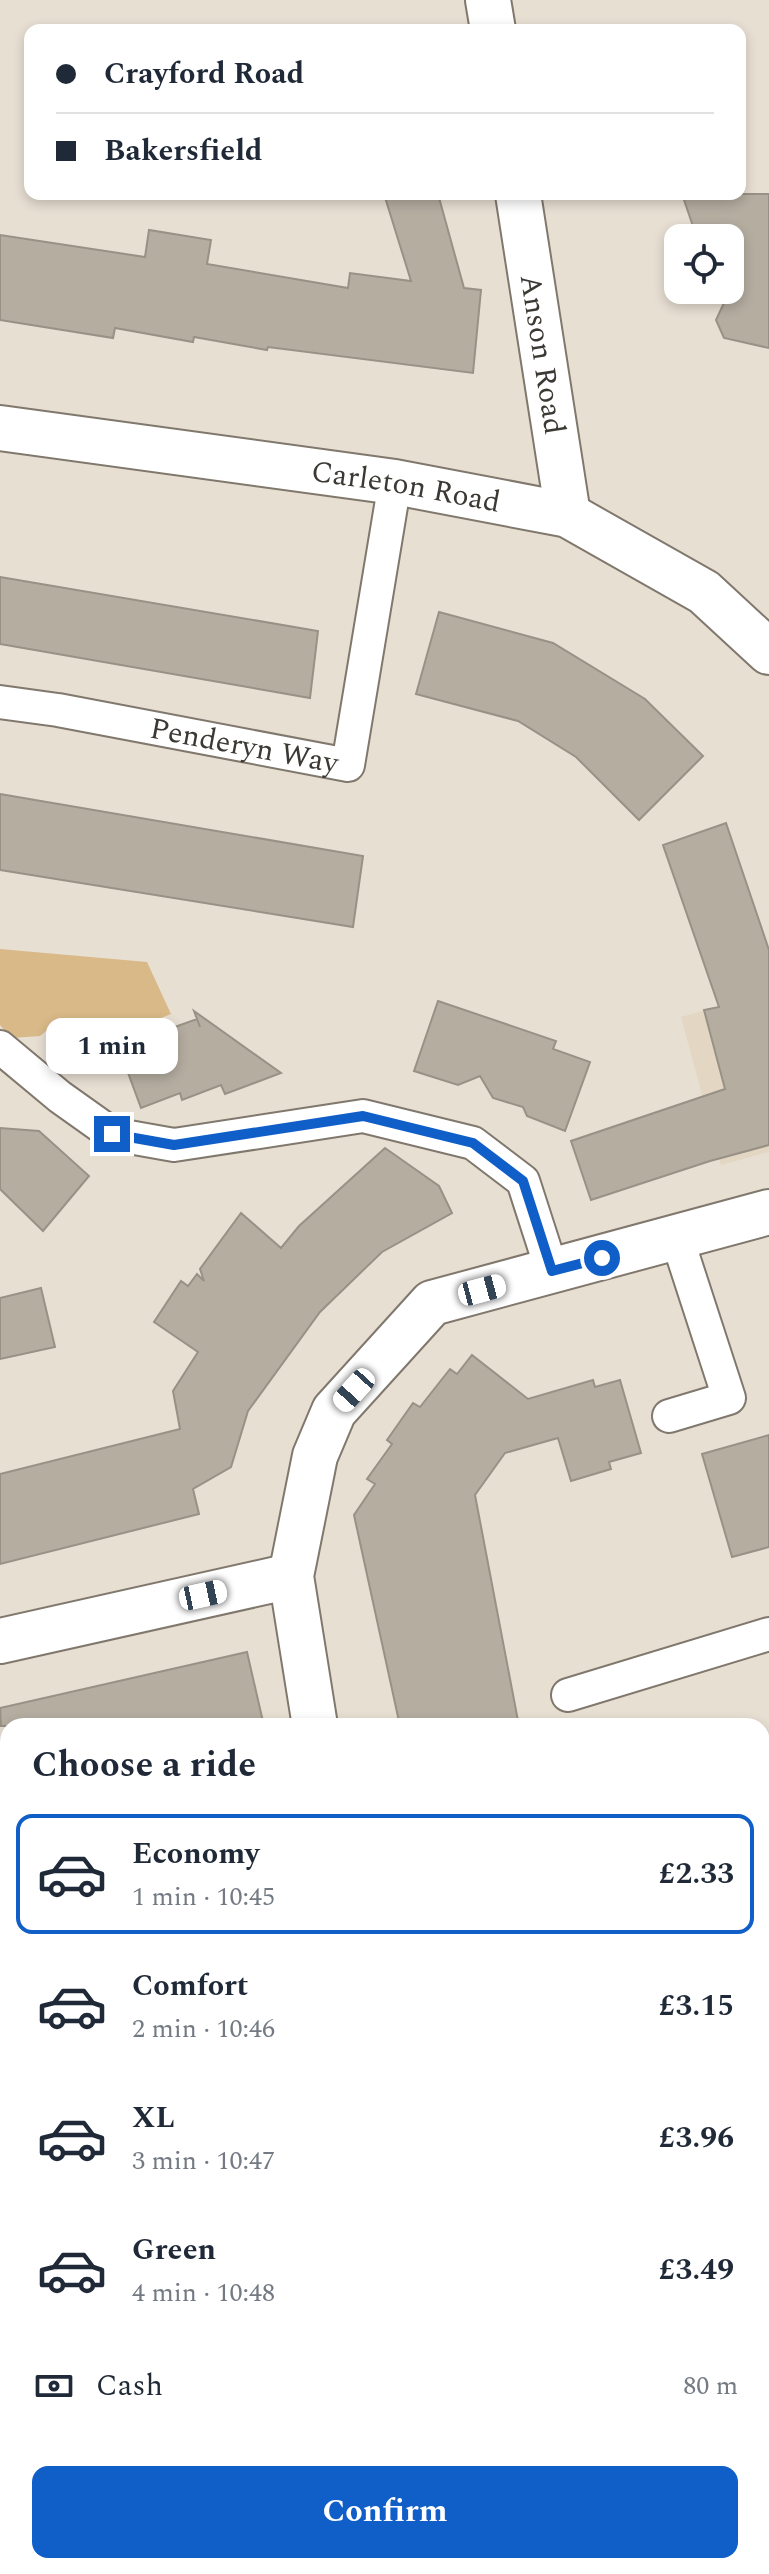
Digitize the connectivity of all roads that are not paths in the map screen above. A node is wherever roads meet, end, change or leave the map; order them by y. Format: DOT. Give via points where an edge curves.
graph roads {
  1 [pos="488,0"];
  2 [pos="492,24"];
  3 [pos="519,200"];
  4 [pos="0,428"];
  5 [pos="395,482"];
  6 [pos="568,515"];
  7 [pos="769,652"];
  8 [pos="0,702"];
  9 [pos="0,1047"];
  10 [pos="769,1212"];
  11 [pos="677,1238"];
  12 [pos="552,1271"];
  13 [pos="669,1416"];
  14 [pos="291,1576"];
  15 [pos="769,1634"];
  16 [pos="0,1641"];
  17 [pos="568,1695"];
  18 [pos="314,1718"];
  1 -- 2 [label="street"];
  3 -- 6 [label="street, Anson Road"];
  4 -- 5 [label="street, Carleton Road"];
  5 -- 6 [label="street, Carleton Road"];
  5 -- 8 [label="lane, Penderyn Way" via="348,765"];
  6 -- 7 [label="street, Carleton Road" via="704,592"];
  9 -- 12 [label="lane" via="112,1134 174,1145 363,1116 473,1143 523,1181"];
  10 -- 11 [label="street"];
  11 -- 12 [label="street"];
  11 -- 13 [label="lane" via="729,1398"];
  12 -- 14 [label="street" via="432,1303 334,1411 315,1456"];
  14 -- 16 [label="street"];
  14 -- 18 [label="street"];
  15 -- 17 [label="lane"];
}
